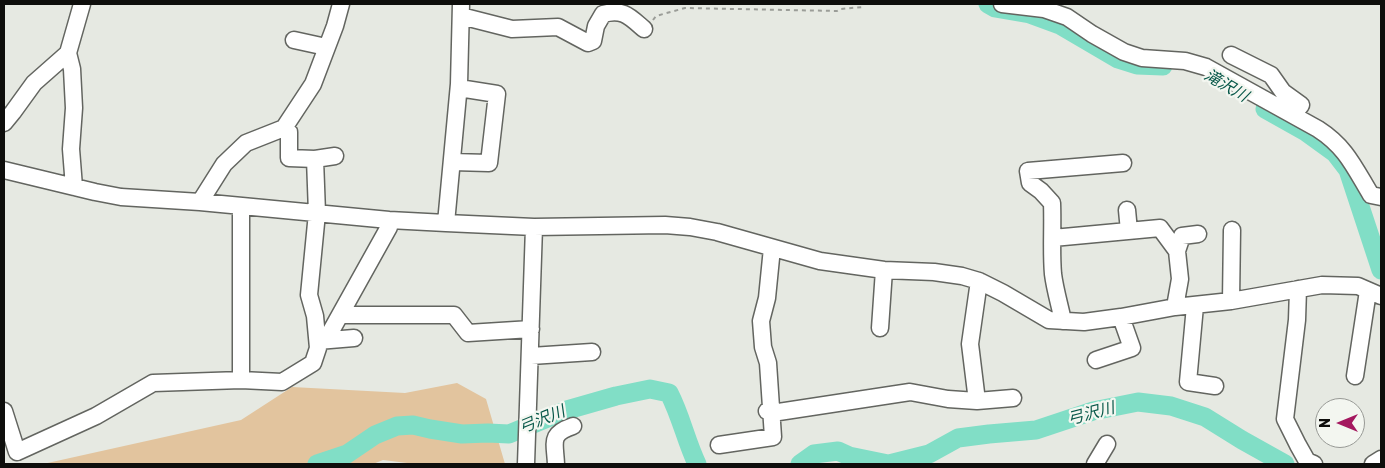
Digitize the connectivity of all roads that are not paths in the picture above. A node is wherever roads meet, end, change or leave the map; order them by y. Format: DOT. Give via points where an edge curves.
graph roads {
  1 [pos="82,4"];
  2 [pos="341,4"];
  3 [pos="1002,4"];
  4 [pos="461,10"];
  5 [pos="644,29"];
  6 [pos="294,40"];
  7 [pos="326,47"];
  8 [pos="68,53"];
  9 [pos="1231,55"];
  10 [pos="459,88"];
  11 [pos="1293,115"];
  12 [pos="4,122"];
  13 [pos="284,128"];
  14 [pos="335,156"];
  15 [pos="315,159"];
  16 [pos="452,162"];
  17 [pos="1123,163"];
  18 [pos="4,170"];
  19 [pos="74,187"];
  20 [pos="1381,197"];
  21 [pos="200,202"];
  22 [pos="241,206"];
  23 [pos="1127,210"];
  24 [pos="317,213"];
  25 [pos="389,220"];
  26 [pos="446,223"];
  27 [pos="534,227"];
  28 [pos="1232,230"];
  29 [pos="1129,231"];
  30 [pos="1198,234"];
  31 [pos="1053,238"];
  32 [pos="772,248"];
  33 [pos="1177,251"];
  34 [pos="884,270"];
  35 [pos="979,281"];
  36 [pos="1298,289"];
  37 [pos="1374,294"];
  38 [pos="1231,301"];
  39 [pos="1195,306"];
  40 [pos="1175,307"];
  41 [pos="340,315"];
  42 [pos="1121,317"];
  43 [pos="1063,321"];
  44 [pos="880,328"];
  45 [pos="531,329"];
  46 [pos="354,338"];
  47 [pos="322,341"];
  48 [pos="592,352"];
  49 [pos="531,356"];
  50 [pos="1096,360"];
  51 [pos="1355,376"];
  52 [pos="241,380"];
  53 [pos="1215,386"];
  54 [pos="1012,398"];
  55 [pos="977,401"];
  56 [pos="4,411"];
  57 [pos="769,412"];
  58 [pos="573,426"];
  59 [pos="718,444"];
  60 [pos="1107,444"];
  61 [pos="10,450"];
  62 [pos="1381,459"];
  63 [pos="526,464"];
  64 [pos="556,464"];
  65 [pos="1095,464"];
  66 [pos="1314,464"];
  67 [pos="1373,464"];
  1 -- 8 [label="street"];
  2 -- 7 [label="street"];
  3 -- 11 [label="street" via="1044,9 1067,17 1124,52 1142,58 1185,60 1206,67"];
  4 -- 5 [label="street" via="512,29 558,28 588,43 593,42 596,26 603,14 626,14"];
  4 -- 10 [label="street"];
  6 -- 7 [label="street"];
  7 -- 13 [label="street" via="313,84"];
  8 -- 12 [label="street" via="34,83"];
  8 -- 19 [label="street" via="74,108 71,149"];
  9 -- 11 [label="street" via="1271,75 1283,92 1300,105"];
  10 -- 16 [label="street"];
  10 -- 16 [label="street" via="497,94 489,164"];
  11 -- 20 [label="street" via="1332,138 1346,154 1371,195"];
  13 -- 15 [label="street" via="289,132 289,158"];
  13 -- 21 [label="street" via="246,143 224,164"];
  14 -- 15 [label="street"];
  15 -- 24 [label="street"];
  16 -- 26 [label="street"];
  17 -- 31 [label="street" via="1028,171 1030,183 1052,203"];
  18 -- 19 [label="street"];
  19 -- 21 [label="street" via="122,197"];
  21 -- 22 [label="street"];
  22 -- 24 [label="street"];
  22 -- 52 [label="street"];
  23 -- 29 [label="street"];
  24 -- 25 [label="street"];
  24 -- 47 [label="street" via="308,295"];
  25 -- 26 [label="street"];
  25 -- 41 [label="street" via="389,227"];
  26 -- 27 [label="street"];
  27 -- 32 [label="street" via="665,225 718,232"];
  27 -- 45 [label="street"];
  28 -- 38 [label="street"];
  29 -- 31 [label="street"];
  29 -- 33 [label="street" via="1160,228"];
  30 -- 33 [label="street" via="1182,236"];
  31 -- 43 [label="street" via="1054,276"];
  32 -- 34 [label="street" via="820,261"];
  32 -- 57 [label="street" via="762,321 762,347 768,363"];
  33 -- 40 [label="street" via="1180,279"];
  34 -- 35 [label="street" via="934,272"];
  34 -- 44 [label="street"];
  35 -- 43 [label="street" via="1049,320"];
  35 -- 55 [label="street" via="970,344"];
  36 -- 37 [label="street" via="1322,285 1358,286"];
  36 -- 38 [label="street"];
  36 -- 66 [label="street" via="1285,419 1307,461"];
  37 -- 51 [label="street"];
  38 -- 39 [label="street"];
  39 -- 40 [label="street"];
  39 -- 53 [label="street" via="1188,382"];
  40 -- 42 [label="street"];
  41 -- 45 [label="street" via="454,315 468,333"];
  41 -- 47 [label="street"];
  42 -- 43 [label="street"];
  42 -- 50 [label="street" via="1132,348"];
  45 -- 49 [label="street"];
  46 -- 47 [label="street"];
  47 -- 52 [label="street" via="313,363 282,382"];
  48 -- 49 [label="street"];
  49 -- 63 [label="street"];
  52 -- 61 [label="street" via="153,382 96,416"];
  54 -- 55 [label="street"];
  55 -- 57 [label="street" via="910,392"];
  56 -- 61 [label="street"];
  57 -- 59 [label="street" via="773,437"];
  58 -- 64 [label="street" via="557,433"];
  60 -- 65 [label="street"];
  62 -- 67 [label="street"];
}
